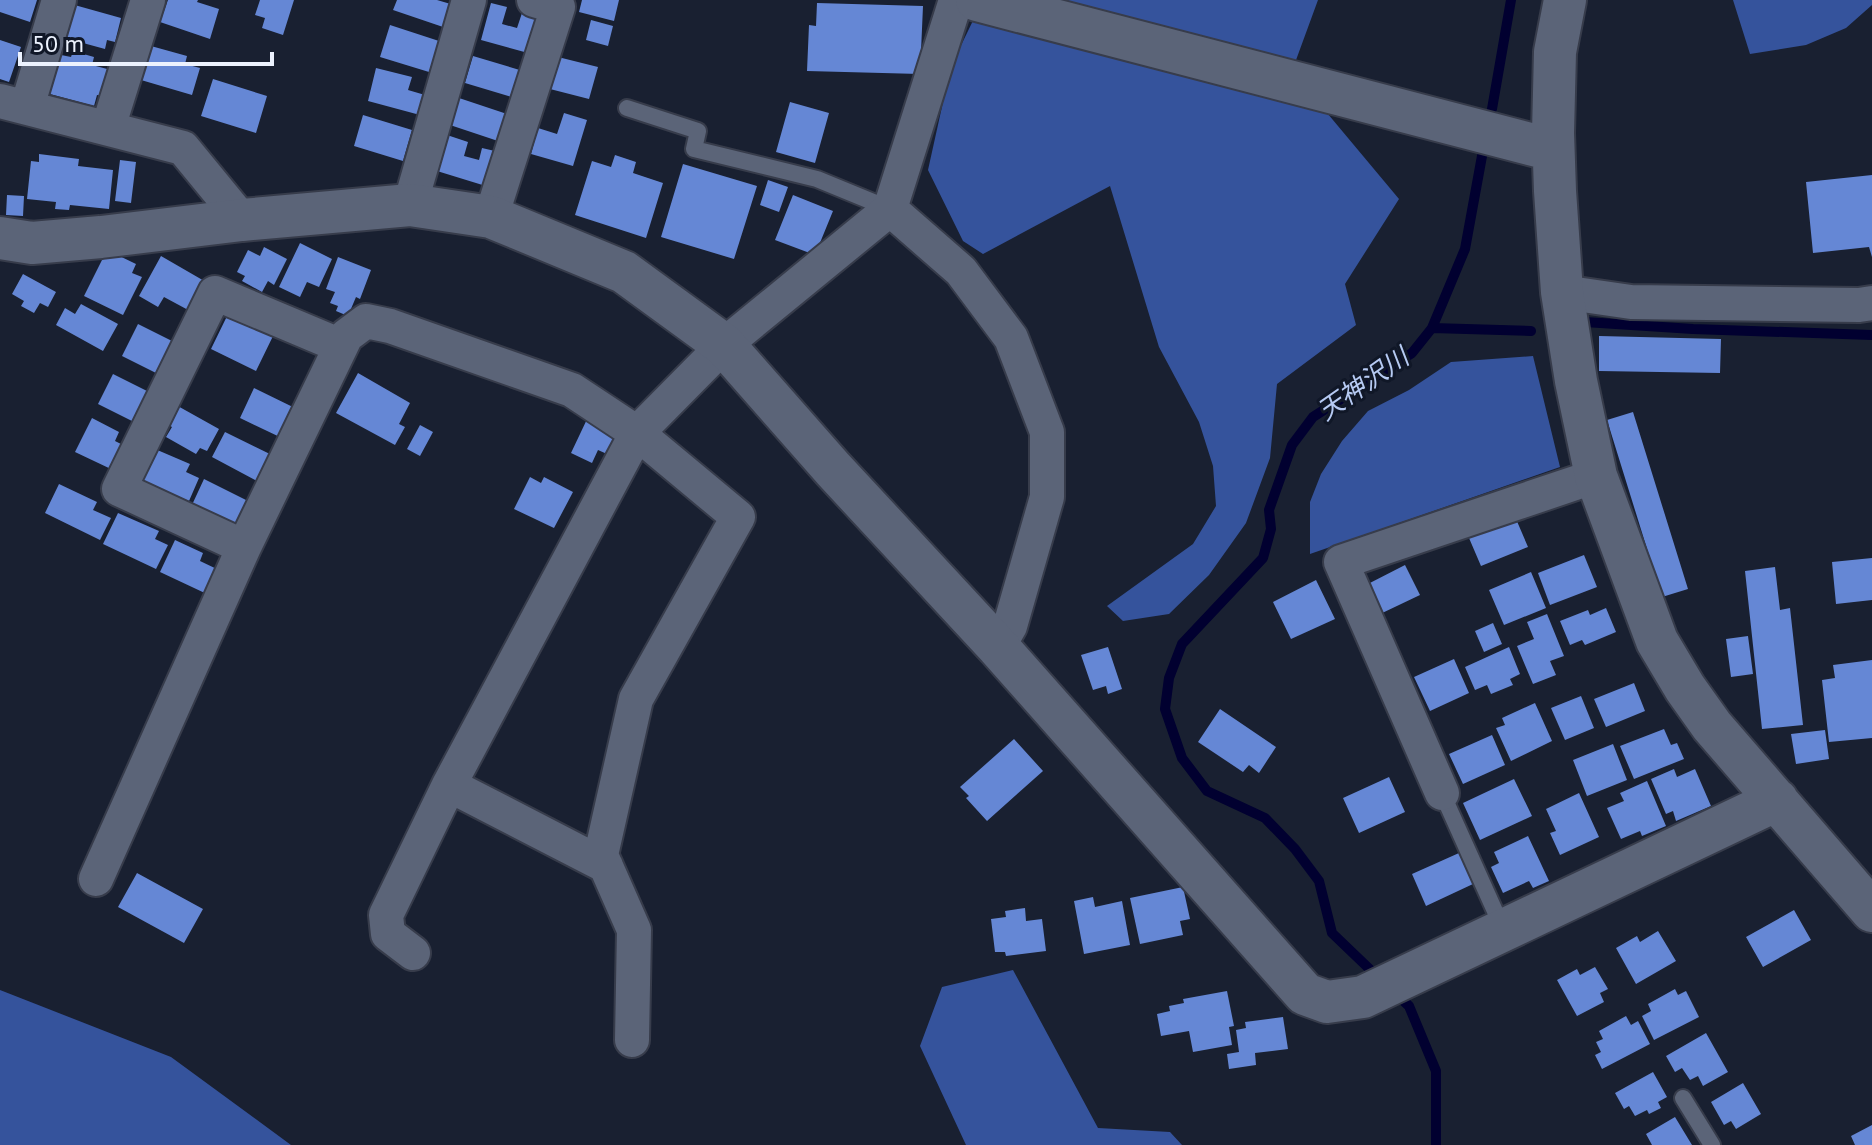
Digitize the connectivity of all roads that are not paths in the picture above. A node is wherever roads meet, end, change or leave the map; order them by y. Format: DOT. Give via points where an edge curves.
graph roads {
  1 [pos="59,0"];
  2 [pos="148,0"];
  3 [pos="469,0"];
  4 [pos="534,0"];
  5 [pos="956,0"];
  6 [pos="977,0"];
  7 [pos="1565,0"];
  8 [pos="13,104"];
  9 [pos="627,108"];
  10 [pos="108,128"];
  11 [pos="1553,150"];
  12 [pos="410,205"];
  13 [pos="890,209"];
  14 [pos="491,217"];
  15 [pos="242,220"];
  16 [pos="0,238"];
  17 [pos="1562,292"];
  18 [pos="1872,303"];
  19 [pos="724,345"];
  20 [pos="341,346"];
  21 [pos="637,433"];
  22 [pos="1596,476"];
  23 [pos="244,547"];
  24 [pos="998,647"];
  25 [pos="449,785"];
  26 [pos="1442,793"];
  27 [pos="1777,800"];
  28 [pos="606,866"];
  29 [pos="96,879"];
  30 [pos="1872,911"];
  31 [pos="1504,931"];
  32 [pos="413,953"];
  33 [pos="632,1040"];
  34 [pos="1683,1098"];
  35 [pos="1712,1145"];
  1 -- 8 [label="street"];
  2 -- 10 [label="street"];
  3 -- 12 [label="street"];
  4 -- 14 [label="street" via="558,7"];
  5 -- 13 [label="street"];
  6 -- 11 [label="street"];
  7 -- 11 [label="street" via="1555,52"];
  8 -- 10 [label="street"];
  9 -- 13 [label="lane" via="698,131 694,149 817,179"];
  10 -- 15 [label="street" via="183,148"];
  11 -- 17 [label="street"];
  12 -- 14 [label="street"];
  12 -- 15 [label="street"];
  13 -- 19 [label="street"];
  13 -- 24 [label="street" via="961,271 1011,338 1047,432 1047,497 1010,626"];
  14 -- 19 [label="street" via="624,272"];
  15 -- 16 [label="street" via="46,242"];
  17 -- 18 [label="street" via="1631,302"];
  17 -- 22 [label="street"];
  19 -- 21 [label="street"];
  19 -- 24 [label="street"];
  20 -- 21 [label="street" via="366,321 390,326 572,390"];
  20 -- 23 [label="street"];
  20 -- 23 [label="street" via="215,293 119,489"];
  21 -- 25 [label="street"];
  21 -- 28 [label="street" via="738,517 636,699 601,855"];
  22 -- 26 [label="street" via="1341,562"];
  22 -- 27 [label="street" via="1657,641 1712,726"];
  23 -- 29 [label="street"];
  24 -- 31 [label="street" via="1305,994 1327,1002 1363,997"];
  25 -- 28 [label="street"];
  25 -- 32 [label="street" via="386,915 388,934"];
  26 -- 31 [label="lane"];
  27 -- 30 [label="street"];
  27 -- 31 [label="street"];
  28 -- 33 [label="street" via="634,930"];
  34 -- 35 [label="lane"];
}
